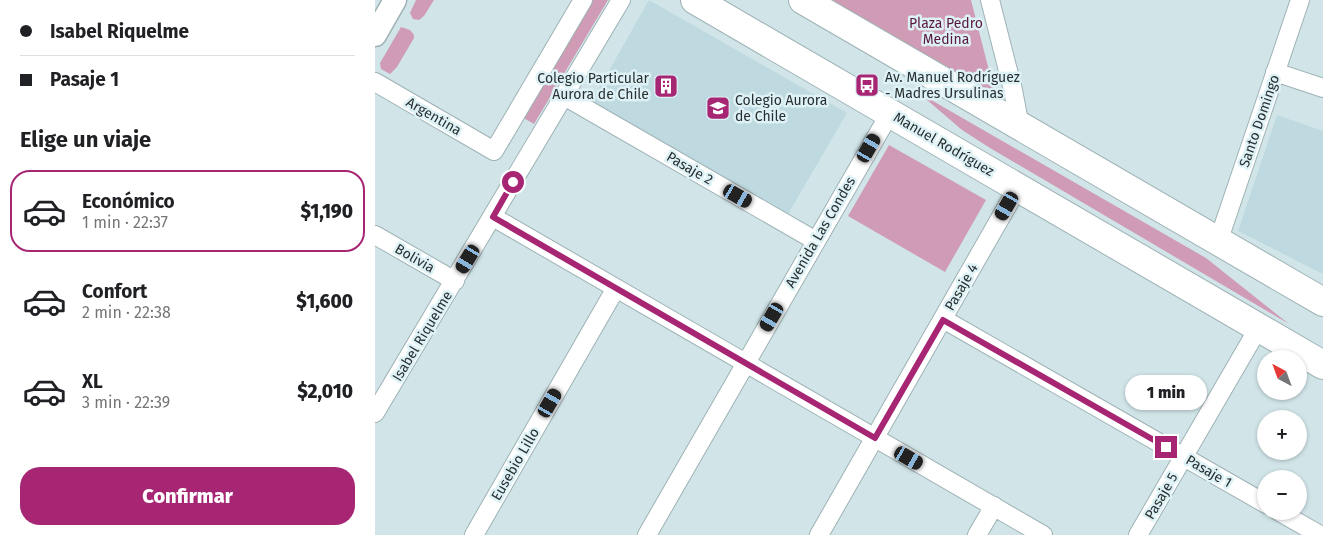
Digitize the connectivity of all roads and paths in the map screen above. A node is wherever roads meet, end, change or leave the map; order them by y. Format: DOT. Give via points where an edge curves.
graph roads {
  1 [pos="395,0"];
  2 [pos="583,0"];
  3 [pos="621,0"];
  4 [pos="695,0"];
  5 [pos="803,0"];
  6 [pos="990,0"];
  7 [pos="1300,0"];
  8 [pos="375,35"];
  9 [pos="1275,72"];
  10 [pos="375,82"];
  11 [pos="1323,88"];
  12 [pos="564,96"];
  13 [pos="890,113"];
  14 [pos="1020,127"];
  15 [pos="1018,187"];
  16 [pos="493,217"];
  17 [pos="375,235"];
  18 [pos="816,241"];
  19 [pos="1218,242"];
  20 [pos="455,281"];
  21 [pos="616,288"];
  22 [pos="1323,302"];
  23 [pos="943,320"];
  24 [pos="1259,328"];
  25 [pos="745,363"];
  26 [pos="1323,364"];
  27 [pos="377,404"];
  28 [pos="875,438"];
  29 [pos="1183,457"];
  30 [pos="1257,499"];
  31 [pos="994,506"];
  32 [pos="1294,520"];
  33 [pos="474,535"];
  34 [pos="647,535"];
  35 [pos="819,535"];
  36 [pos="977,535"];
  37 [pos="1043,535"];
  38 [pos="1138,535"];
  39 [pos="1320,535"];
  1 -- 8 [label="street"];
  2 -- 10 [label="street, Argentina" via="494,151"];
  3 -- 12 [label="street, Isabel Riquelme"];
  4 -- 13 [label="main road, Manuel Rodríguez"];
  5 -- 14 [label="main road"];
  6 -- 14 [label="street"];
  7 -- 9 [label="street, Santo Domingo"];
  9 -- 11 [label="street"];
  9 -- 19 [label="street, Santo Domingo"];
  12 -- 16 [label="street, Isabel Riquelme"];
  12 -- 18 [label="street, Pasaje 2"];
  13 -- 15 [label="main road, Manuel Rodríguez"];
  13 -- 18 [label="street, Avenida Las Condes"];
  14 -- 19 [label="main road"];
  15 -- 23 [label="street, Pasaje 4"];
  15 -- 24 [label="main road, Manuel Rodríguez"];
  16 -- 20 [label="street, Isabel Riquelme"];
  16 -- 21 [label="street"];
  17 -- 20 [label="street, Bolivia"];
  18 -- 25 [label="street, Avenida Las Condes"];
  19 -- 22 [label="main road"];
  20 -- 27 [label="street, Isabel Riquelme"];
  21 -- 25 [label="street"];
  21 -- 33 [label="street, Eusebio Lillo"];
  23 -- 28 [label="street, Pasaje 4"];
  23 -- 29 [label="street, Pasaje 1"];
  24 -- 26 [label="main road, Manuel Rodríguez"];
  24 -- 29 [label="street, Pasaje 5"];
  25 -- 28 [label="street"];
  25 -- 34 [label="street, Avenida Las Condes"];
  28 -- 31 [label="street"];
  28 -- 35 [label="street, Pasaje 4"];
  29 -- 30 [label="street, Pasaje 1"];
  29 -- 38 [label="street, Pasaje 5"];
  31 -- 36 [label="street"];
  31 -- 37 [label="street"];
  32 -- 39 [label="street"];
}
